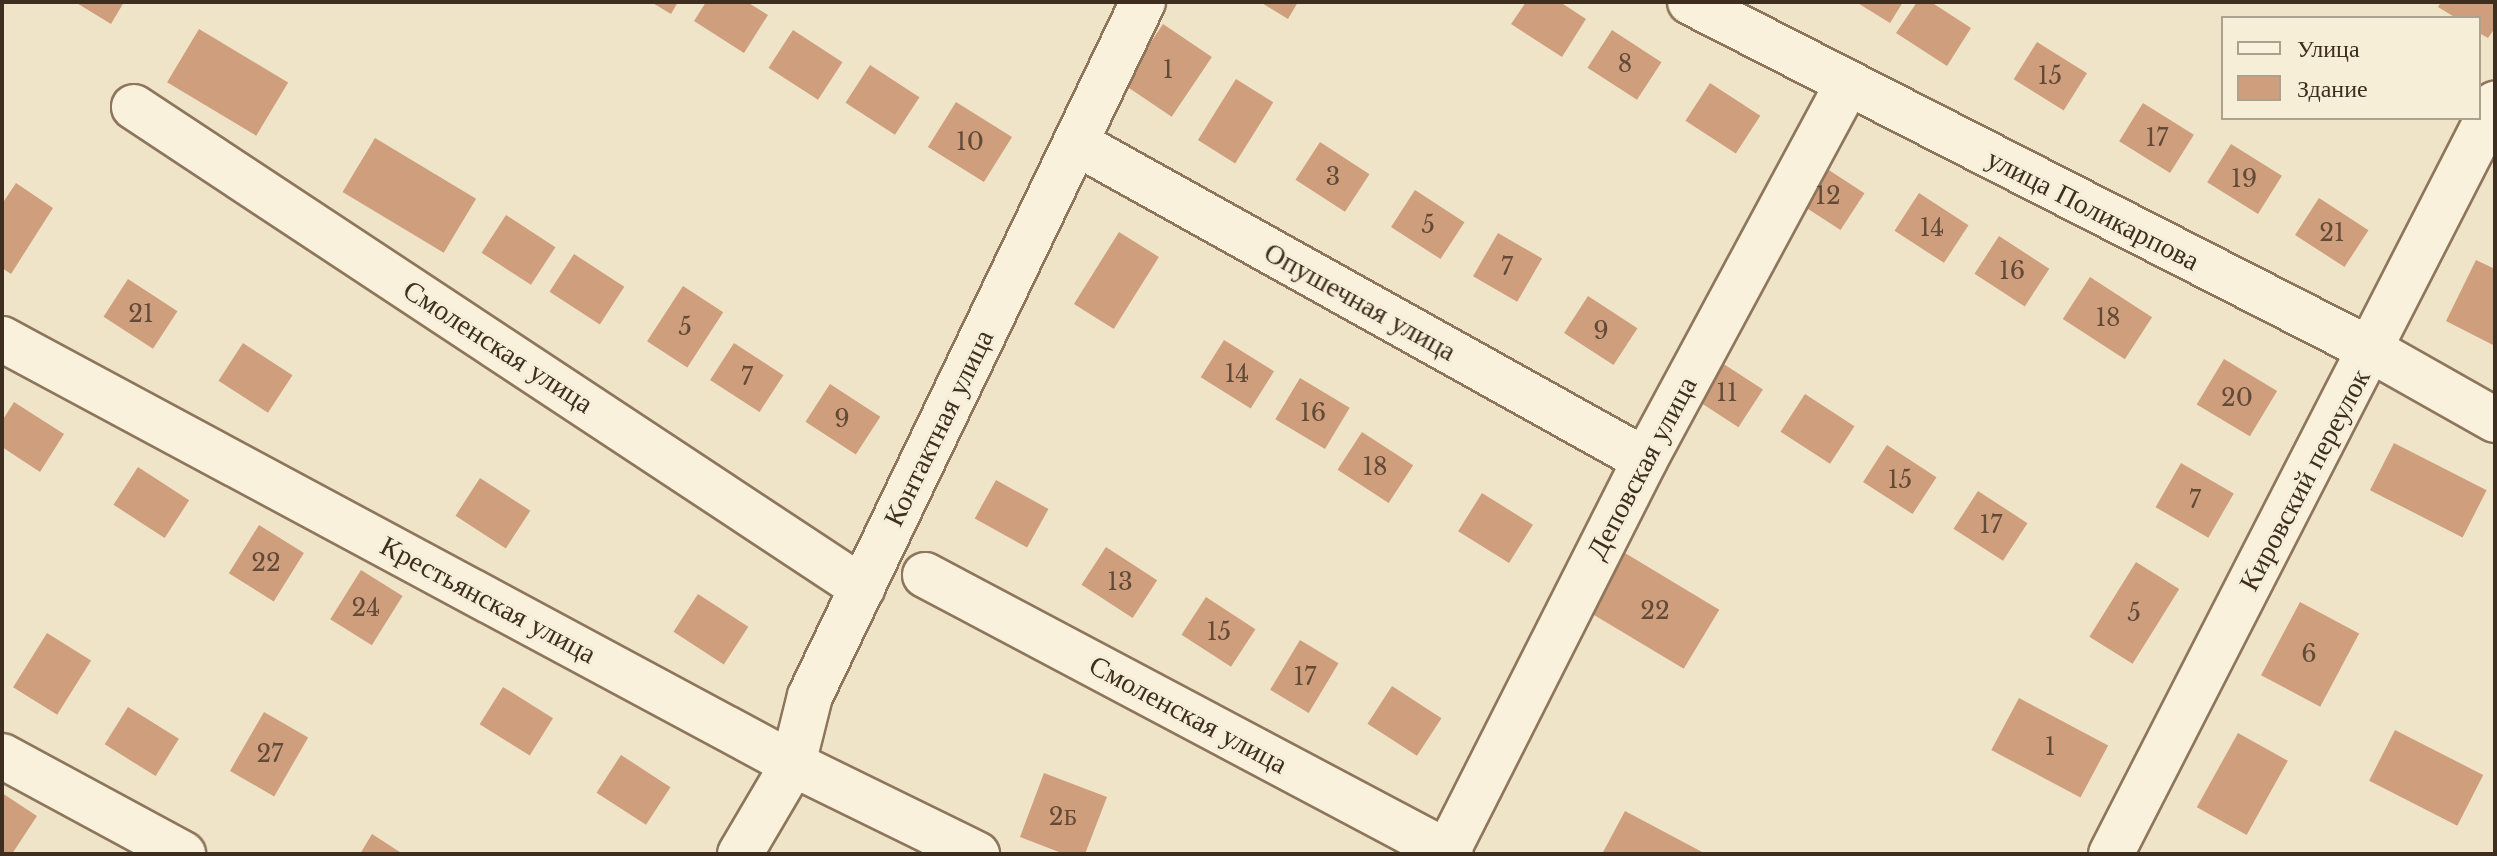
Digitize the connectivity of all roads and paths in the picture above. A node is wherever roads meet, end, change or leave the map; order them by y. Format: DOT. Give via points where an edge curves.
graph roads {
  1 [pos="1143,2"];
  2 [pos="1690,2"];
  3 [pos="1847,85"];
  4 [pos="2495,104"];
  5 [pos="134,107"];
  6 [pos="1076,143"];
  7 [pos="2,339"];
  8 [pos="2373,351"];
  9 [pos="2495,420"];
  10 [pos="1645,460"];
  11 [pos="925,575"];
  12 [pos="862,588"];
  13 [pos="2,756"];
  14 [pos="793,764"];
  15 [pos="1448,853"];
  16 [pos="183,854"];
  17 [pos="740,854"];
  18 [pos="977,854"];
  19 [pos="2111,854"];
  1 -- 6 [label="street, Контактная улица"];
  2 -- 3 [label="street, улица Поликарпова"];
  3 -- 8 [label="street, улица Поликарпова"];
  3 -- 10 [label="street, Деповская улица"];
  4 -- 8 [label="street, Кировский переулок"];
  5 -- 12 [label="street, Смоленская улица"];
  6 -- 10 [label="street, Опушечная улица"];
  6 -- 12 [label="street, Контактная улица"];
  7 -- 14 [label="street, Крестьянская улица"];
  8 -- 9 [label="street, улица Поликарпова"];
  8 -- 19 [label="street, Кировский переулок"];
  10 -- 15 [label="street, Деповская улица"];
  11 -- 15 [label="street, Смоленская улица"];
  12 -- 14 [label="street, Контактная улица" via="810,696"];
  13 -- 16 [label="street"];
  14 -- 17 [label="street, Контактная улица"];
  14 -- 18 [label="street, Крестьянская улица"];
}
